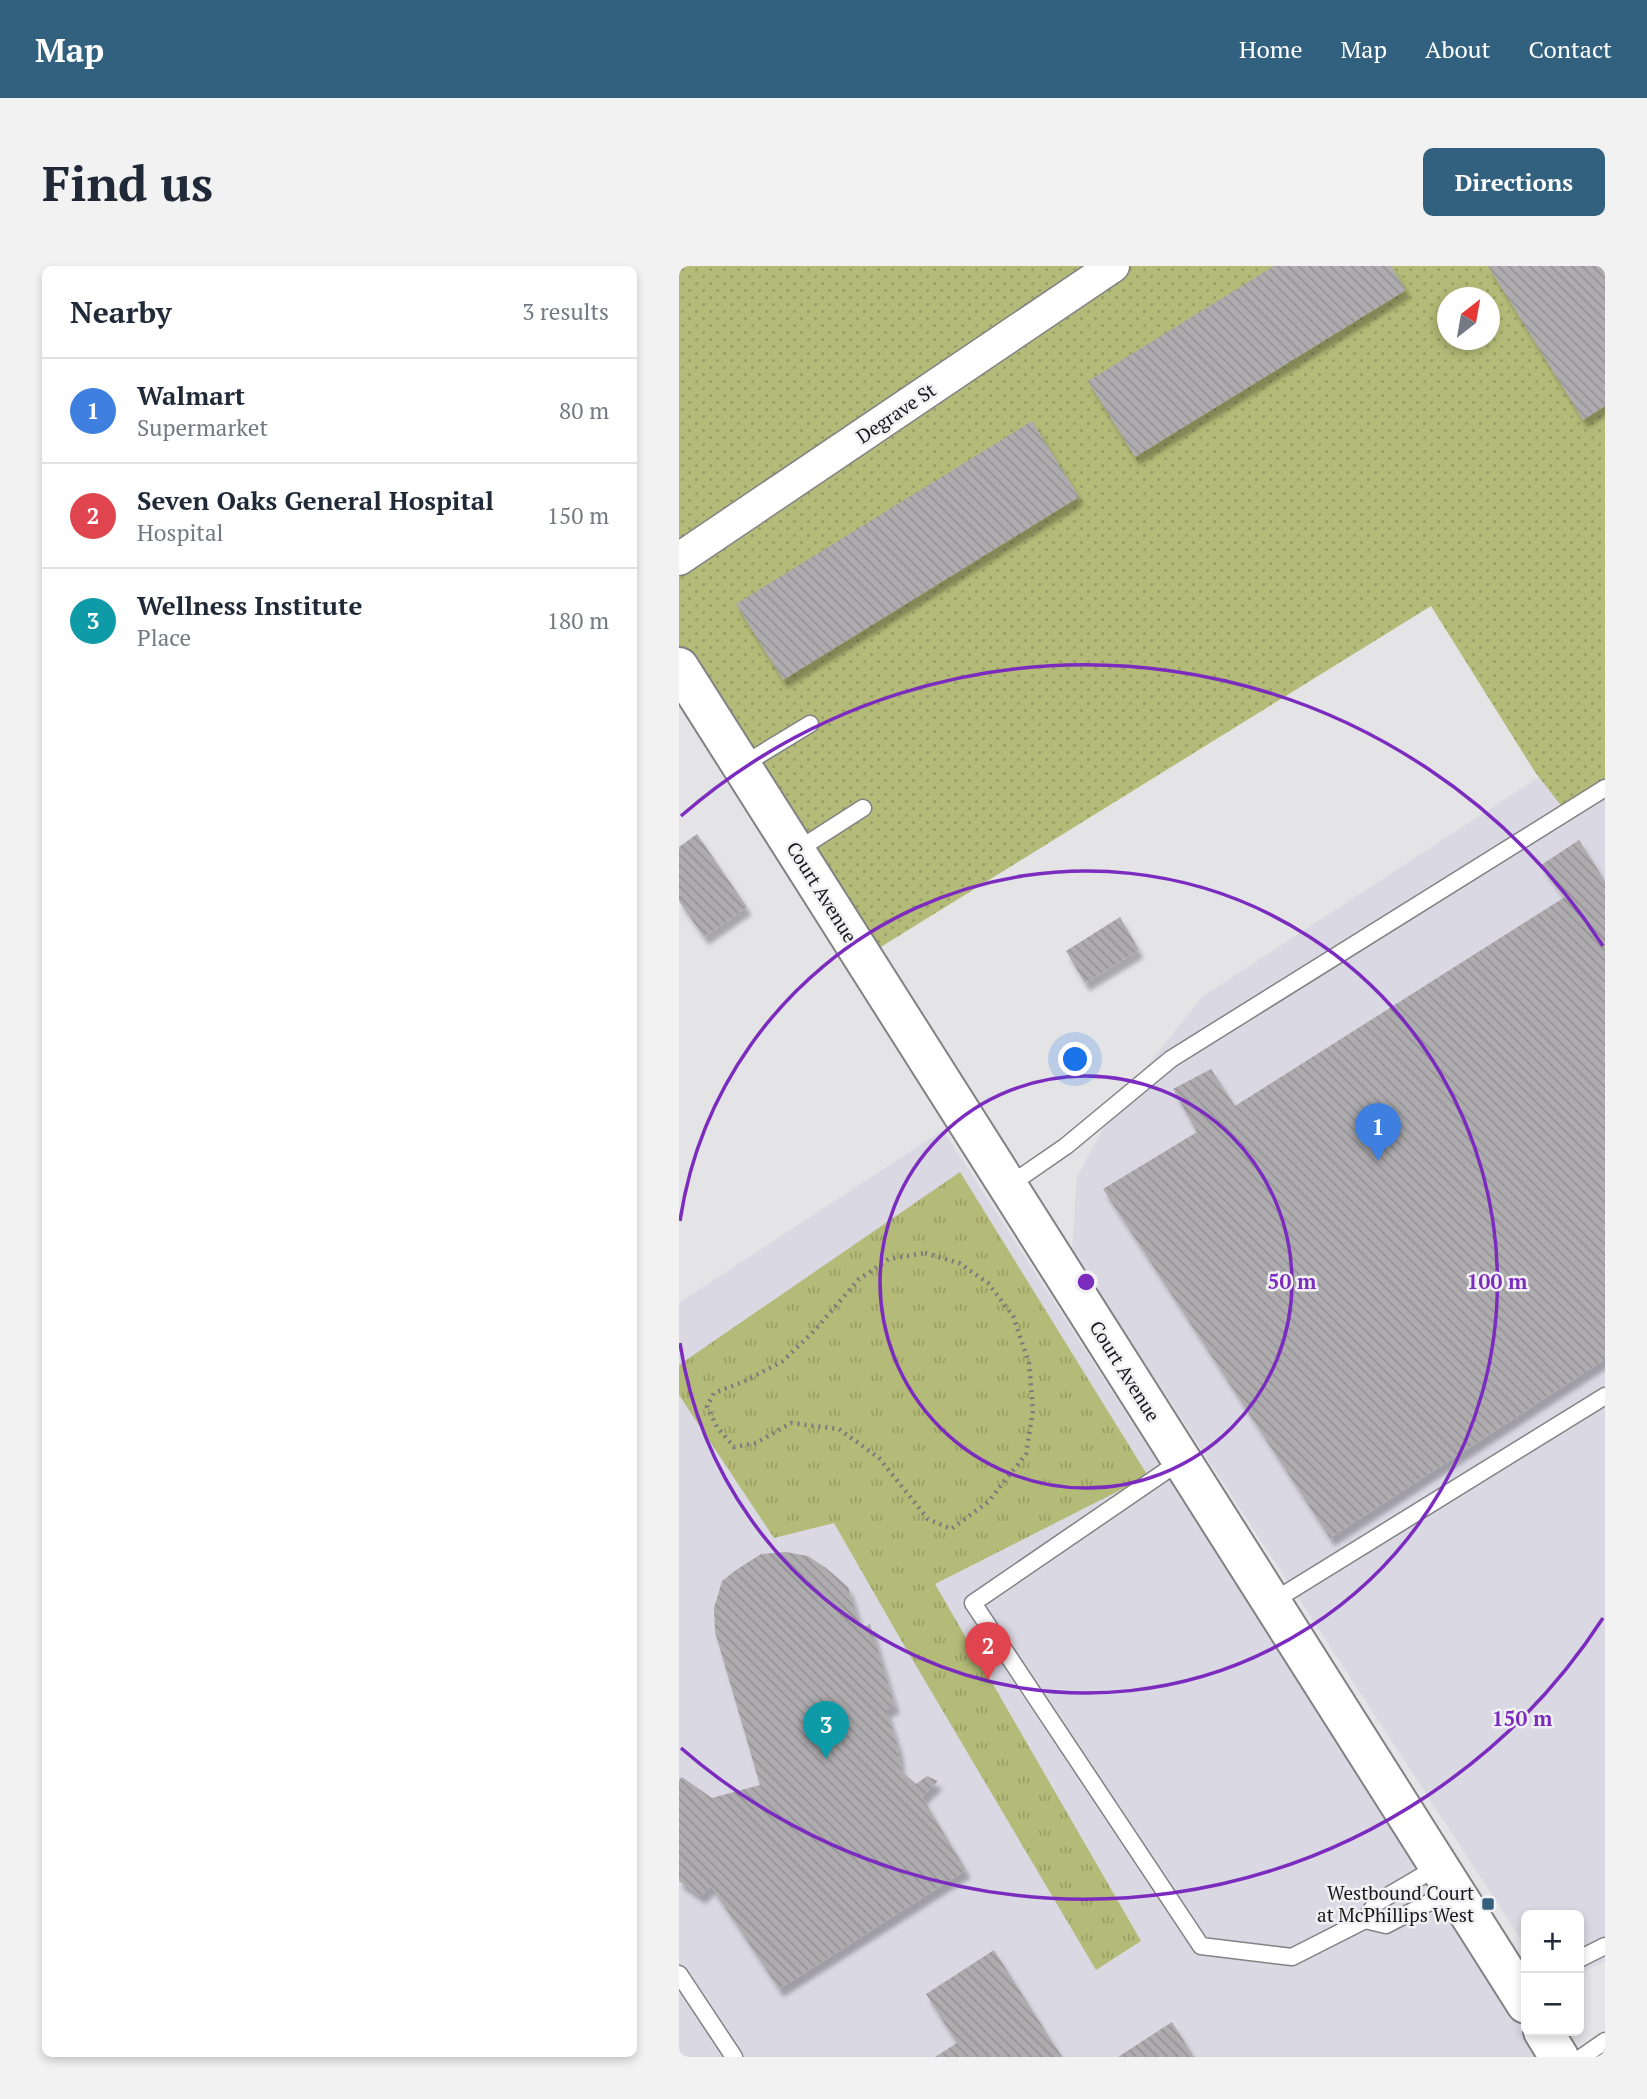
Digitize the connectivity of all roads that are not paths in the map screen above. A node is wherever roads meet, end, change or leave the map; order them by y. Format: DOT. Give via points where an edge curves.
graph roads {
  1 [pos="1114,266"];
  2 [pos="679,559"];
  3 [pos="679,667"];
  4 [pos="810,724"];
  5 [pos="741,765"];
  6 [pos="1605,788"];
  7 [pos="863,808"];
  8 [pos="796,851"];
  9 [pos="1008,1186"];
  10 [pos="1605,1396"];
  11 [pos="1182,1460"];
  12 [pos="1272,1602"];
  13 [pos="1446,1878"];
  14 [pos="1365,1920"];
  15 [pos="1605,1946"];
  16 [pos="1584,1956"];
  17 [pos="679,1974"];
  18 [pos="1521,1991"];
  19 [pos="1605,2041"];
  20 [pos="1559,2051"];
  21 [pos="734,2057"];
  1 -- 2 [label="street, Degrave St"];
  3 -- 5 [label="street, Court Avenue"];
  4 -- 5 [label="lane"];
  5 -- 8 [label="street, Court Avenue"];
  6 -- 9 [label="lane" via="1171,1059 1066,1146"];
  7 -- 8 [label="lane"];
  8 -- 9 [label="street, Court Avenue"];
  9 -- 11 [label="street, Court Avenue"];
  10 -- 12 [label="lane"];
  11 -- 12 [label="street, Court Avenue"];
  11 -- 14 [label="lane" via="973,1603 1201,1946 1291,1957"];
  12 -- 13 [label="street, Court Avenue"];
  13 -- 14 [label="lane" via="1376,1903"];
  13 -- 14 [label="lane" via="1386,1925"];
  13 -- 18 [label="street, Court Avenue"];
  15 -- 16 [label="lane"];
  17 -- 21 [label="lane"];
  19 -- 20 [label="lane"];
}
